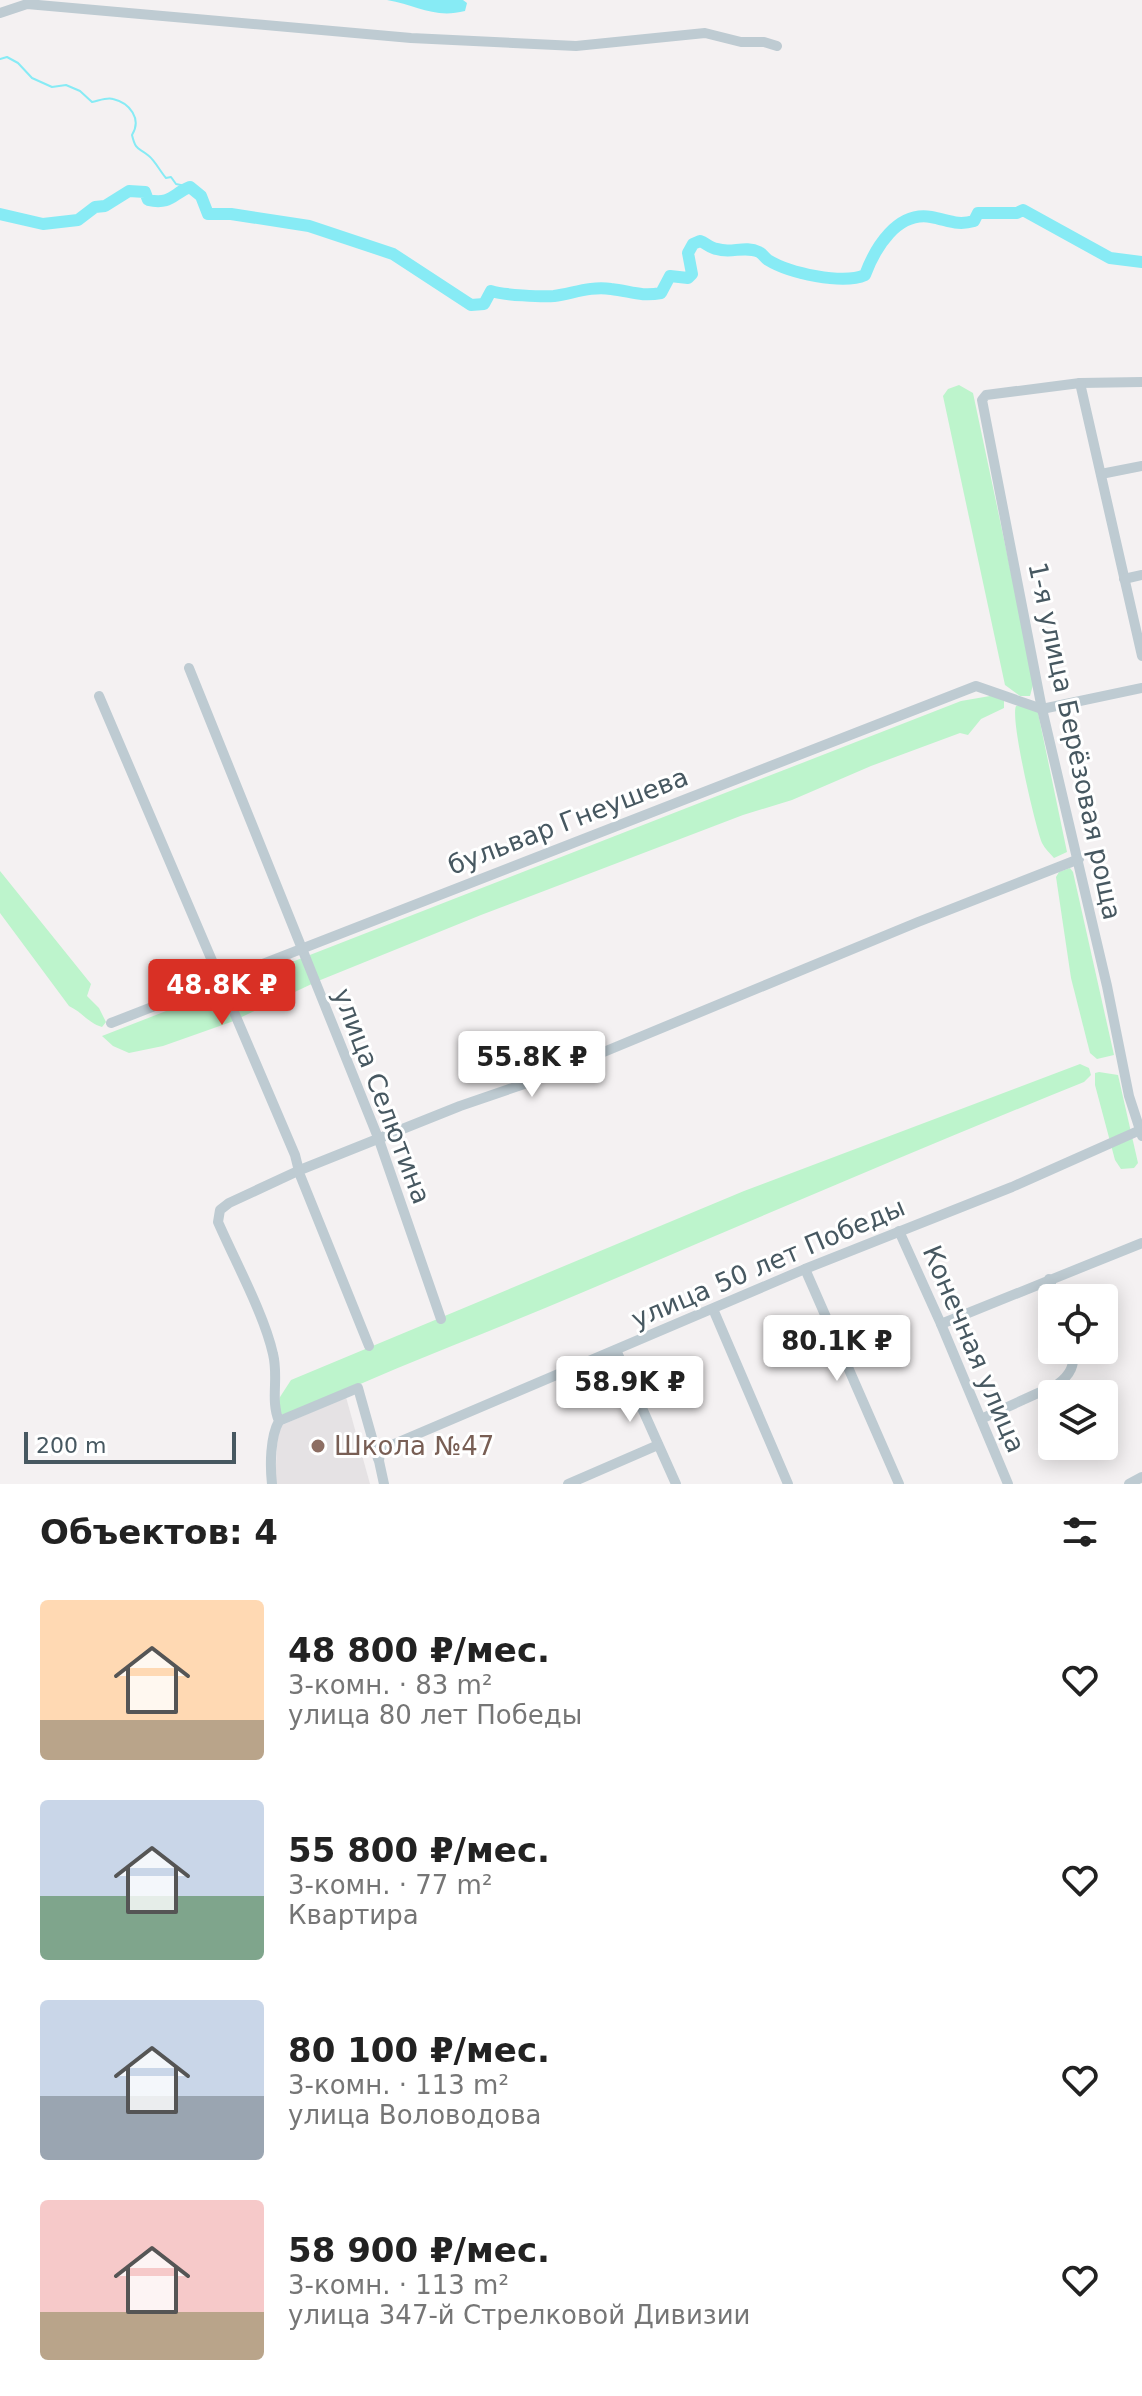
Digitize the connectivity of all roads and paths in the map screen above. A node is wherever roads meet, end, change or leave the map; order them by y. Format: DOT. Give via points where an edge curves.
graph roads {
  1 [pos="0,13"];
  2 [pos="777,46"];
  3 [pos="1142,382"];
  4 [pos="1080,383"];
  5 [pos="1142,466"];
  6 [pos="1101,474"];
  7 [pos="1142,575"];
  8 [pos="1124,579"];
  9 [pos="1142,656"];
  10 [pos="189,668"];
  11 [pos="1142,688"];
  12 [pos="99,696"];
  13 [pos="1042,709"];
  14 [pos="1079,859"];
  15 [pos="302,949"];
  16 [pos="221,981"];
  17 [pos="111,1023"];
  18 [pos="1140,1133"];
  19 [pos="379,1140"];
  20 [pos="300,1170"];
  21 [pos="899,1231"];
  22 [pos="1142,1243"];
  23 [pos="805,1269"];
  24 [pos="1049,1279"];
  25 [pos="1051,1284"];
  26 [pos="713,1309"];
  27 [pos="441,1319"];
  28 [pos="941,1324"];
  29 [pos="369,1346"];
  30 [pos="616,1350"];
  31 [pos="1074,1364"];
  32 [pos="981,1419"];
  33 [pos="279,1421"];
  34 [pos="658,1445"];
  35 [pos="379,1461"];
  36 [pos="1142,1477"];
  37 [pos="272,1484"];
  38 [pos="384,1484"];
  39 [pos="568,1484"];
  40 [pos="676,1484"];
  41 [pos="788,1484"];
  42 [pos="899,1484"];
  43 [pos="1008,1484"];
  44 [pos="1129,1484"];
  1 -- 2 [label="street" via="27,4 411,38 576,46 705,33"];
  3 -- 4 [label="street"];
  4 -- 6 [label="street"];
  4 -- 13 [label="street, 1-я улица Берёзовая роща" via="986,395 982,400"];
  5 -- 6 [label="street"];
  6 -- 8 [label="street"];
  7 -- 8 [label="street"];
  8 -- 9 [label="street"];
  10 -- 15 [label="street, улица Селютина"];
  11 -- 13 [label="street"];
  12 -- 16 [label="street"];
  13 -- 14 [label="street, 1-я улица Берёзовая роща"];
  13 -- 15 [label="street, бульвар Гнеушева" via="976,686"];
  14 -- 18 [label="street, 1-я улица Берёзовая роща"];
  14 -- 19 [label="street"];
  15 -- 16 [label="street, бульвар Гнеушева"];
  15 -- 19 [label="street, улица Селютина"];
  16 -- 17 [label="street, бульвар Гнеушева"];
  16 -- 20 [label="street"];
  18 -- 21 [label="street, улица 50 лет Победы"];
  19 -- 20 [label="street"];
  19 -- 27 [label="street, улица Селютина"];
  20 -- 29 [label="street"];
  20 -- 33 [label="street" via="229,1203 218,1215 273,1353 273,1408"];
  21 -- 23 [label="street, улица 50 лет Победы"];
  21 -- 28 [label="street, Конечная улица"];
  22 -- 24 [label="street"];
  23 -- 26 [label="street, улица 50 лет Победы"];
  23 -- 42 [label="street"];
  24 -- 25 [label="street"];
  24 -- 28 [label="street"];
  26 -- 30 [label="street, улица 50 лет Победы"];
  26 -- 41 [label="street"];
  28 -- 32 [label="street, Конечная улица"];
  30 -- 34 [label="street"];
  30 -- 35 [label="street, улица 50 лет Победы" via="387,1447"];
  31 -- 32 [label="street" via="1058,1384"];
  32 -- 43 [label="street, Конечная улица"];
  33 -- 35 [label="street" via="358,1388"];
  33 -- 37 [label="street"];
  34 -- 39 [label="street"];
  34 -- 40 [label="street"];
  35 -- 38 [label="street"];
  36 -- 44 [label="street"];
}
